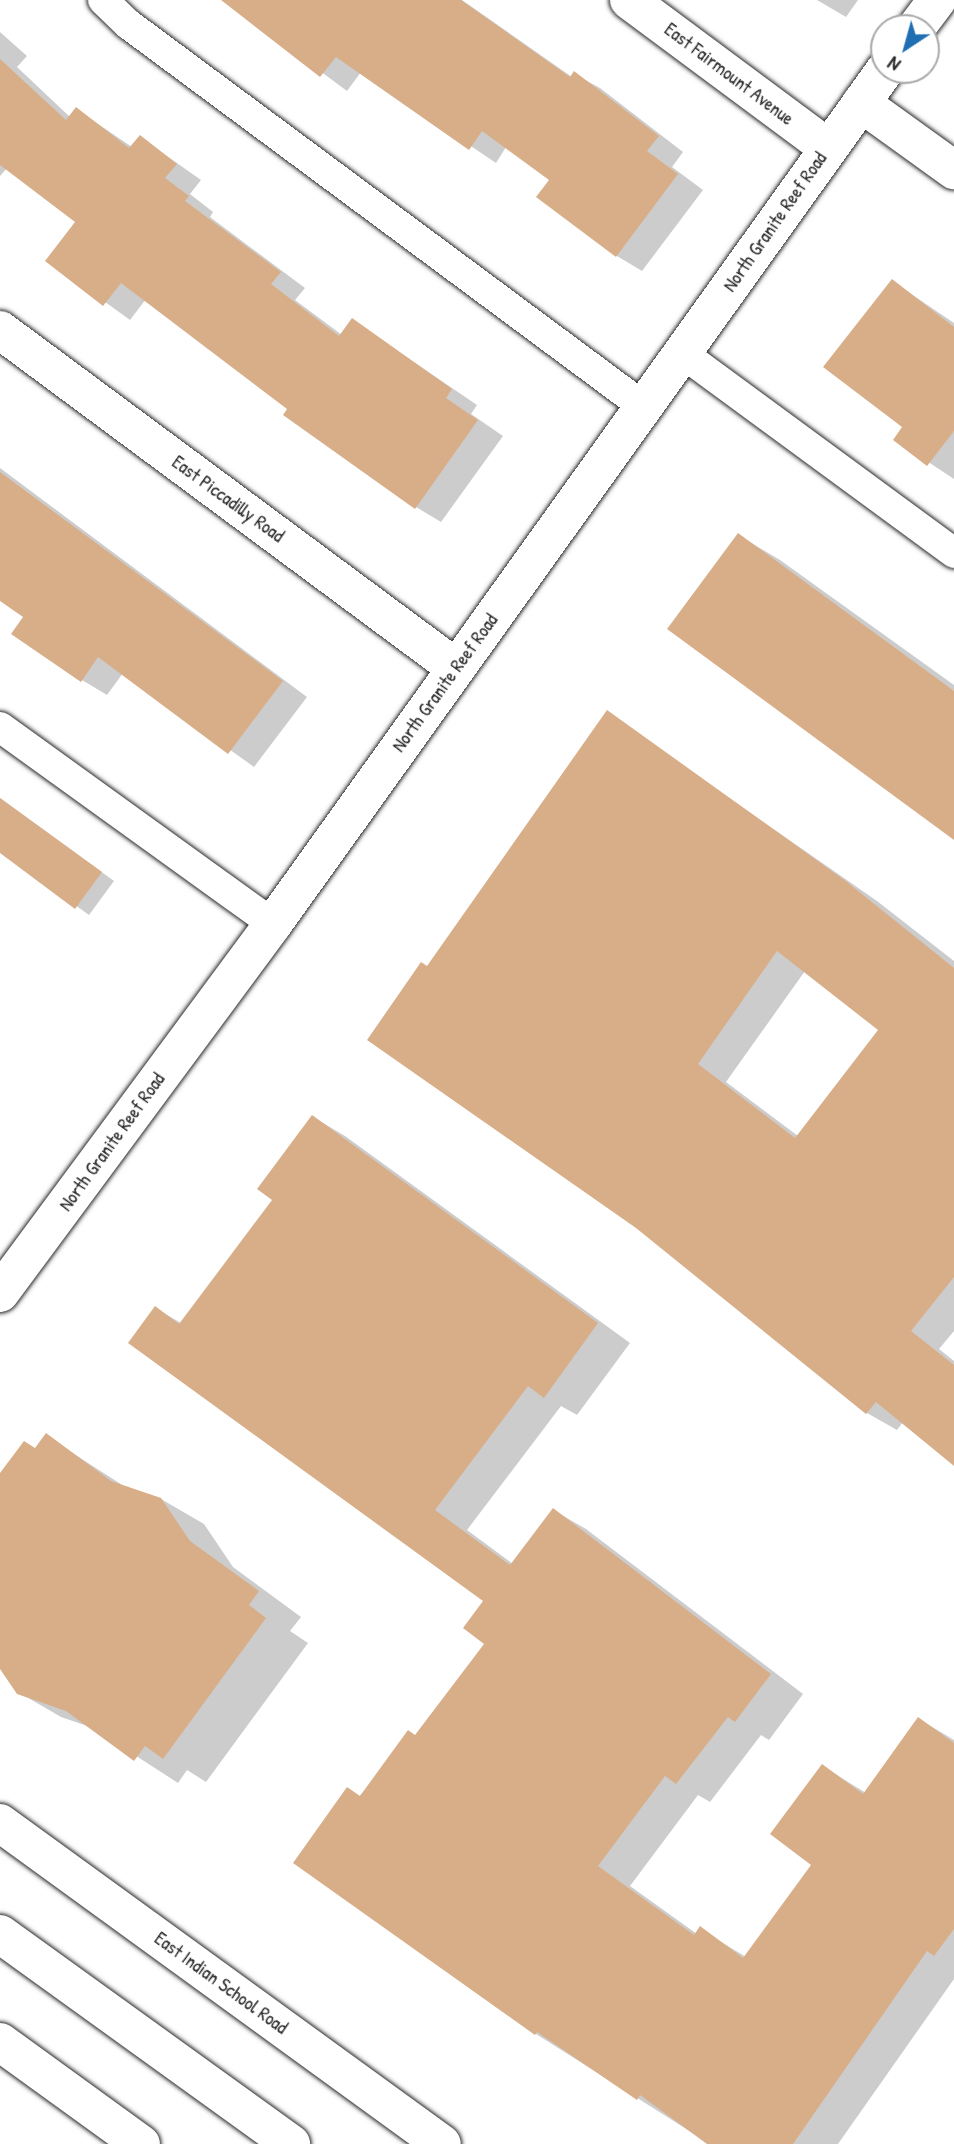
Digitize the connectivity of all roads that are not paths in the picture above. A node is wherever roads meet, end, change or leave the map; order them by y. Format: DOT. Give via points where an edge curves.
graph roads {
  1 [pos="103,0"];
  2 [pos="629,0"];
  3 [pos="875,84"];
  4 [pos="861,103"];
  5 [pos="828,148"];
  6 [pos="954,170"];
  7 [pos="0,330"];
  8 [pos="682,353"];
  9 [pos="644,407"];
  10 [pos="954,552"];
  11 [pos="456,668"];
  12 [pos="0,727"];
  13 [pos="273,924"];
  14 [pos="0,1293"];
  15 [pos="0,1823"];
  16 [pos="0,1934"];
  17 [pos="0,2042"];
  18 [pos="141,2144"];
  19 [pos="291,2144"];
  20 [pos="442,2144"];
  1 -- 9 [label="lane" via="139,32"];
  2 -- 5 [label="street, East Fairmount Avenue"];
  3 -- 4 [label="street, North Granite Reef Road"];
  4 -- 5 [label="street, North Granite Reef Road"];
  4 -- 6 [label="street"];
  5 -- 8 [label="street, North Granite Reef Road"];
  7 -- 11 [label="street, East Piccadilly Road"];
  8 -- 9 [label="street, North Granite Reef Road"];
  8 -- 10 [label="lane"];
  9 -- 11 [label="street, North Granite Reef Road"];
  11 -- 13 [label="street, North Granite Reef Road"];
  12 -- 13 [label="lane"];
  13 -- 14 [label="street, North Granite Reef Road"];
  15 -- 20 [label="street, East Indian School Road"];
  16 -- 19 [label="street"];
  17 -- 18 [label="street"];
}
